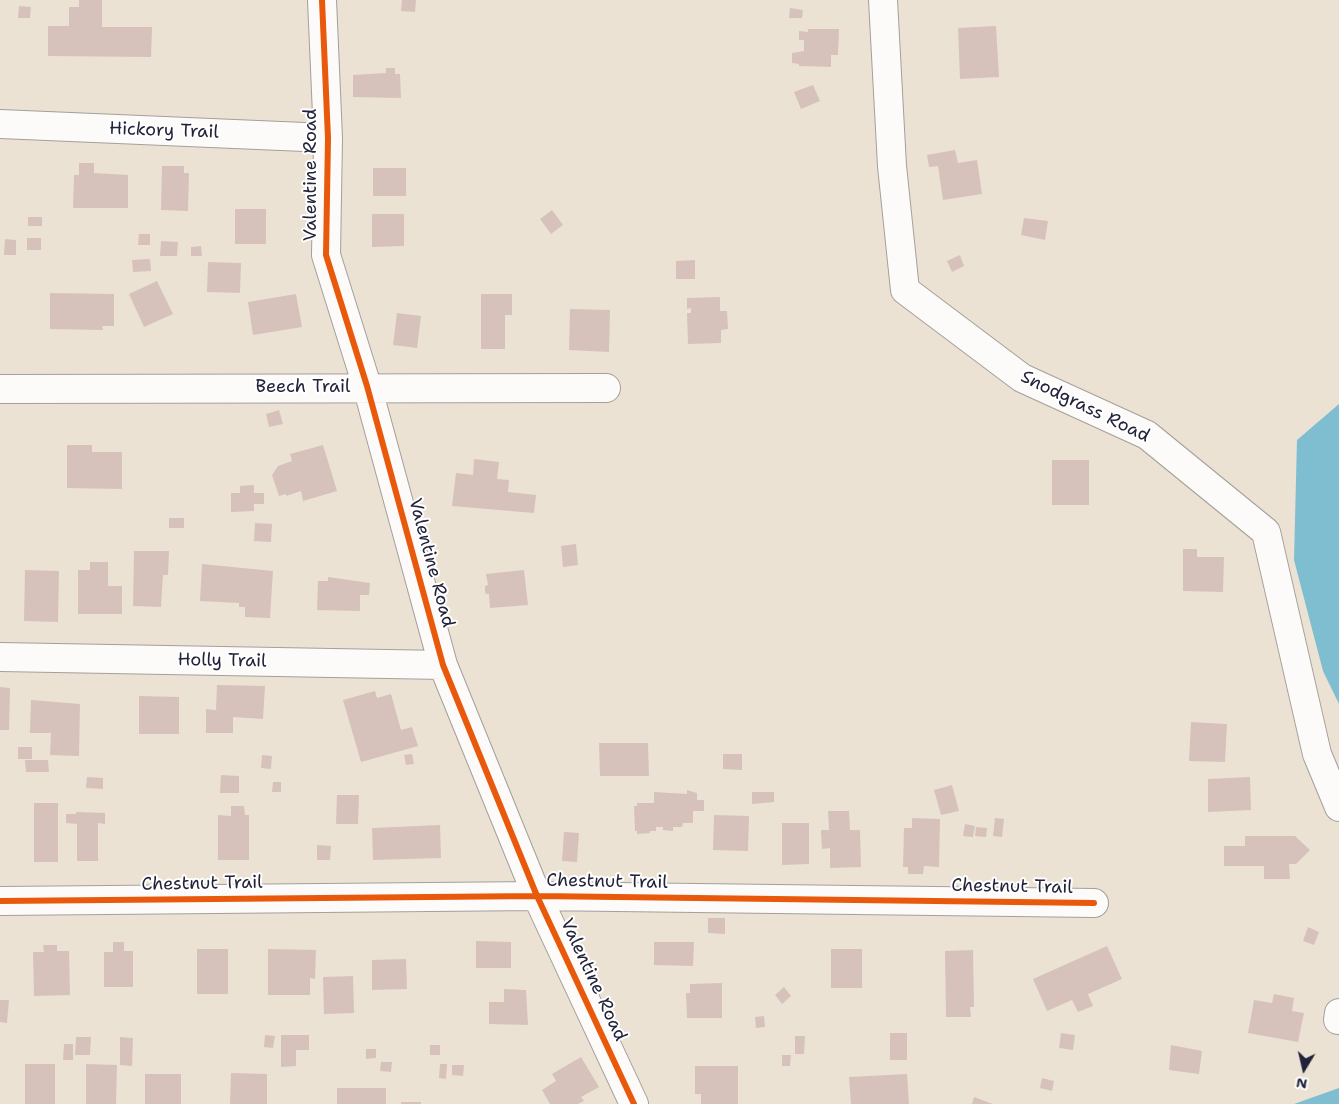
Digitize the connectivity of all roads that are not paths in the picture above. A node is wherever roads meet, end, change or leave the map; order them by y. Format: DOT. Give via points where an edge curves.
graph roads {
  1 [pos="322,0"];
  2 [pos="883,0"];
  3 [pos="0,124"];
  4 [pos="328,138"];
  5 [pos="368,386"];
  6 [pos="606,388"];
  7 [pos="0,389"];
  8 [pos="0,657"];
  9 [pos="443,665"];
  10 [pos="1339,807"];
  11 [pos="537,896"];
  12 [pos="0,901"];
  13 [pos="1094,903"];
  14 [pos="634,1104"];
  1 -- 4 [label="street, Valentine Road"];
  2 -- 10 [label="street, Snodgrass Road" via="892,166 905,290 1022,378 1147,435 1266,532 1318,754"];
  3 -- 4 [label="street, Hickory Trail"];
  4 -- 5 [label="street, Valentine Road" via="326,255"];
  5 -- 6 [label="street, Beech Trail"];
  5 -- 7 [label="street, Beech Trail"];
  5 -- 9 [label="street, Valentine Road"];
  8 -- 9 [label="street, Holly Trail"];
  9 -- 11 [label="street, Valentine Road"];
  11 -- 12 [label="street, Chestnut Trail"];
  11 -- 13 [label="street, Chestnut Trail"];
  11 -- 14 [label="street, Valentine Road"];
}
